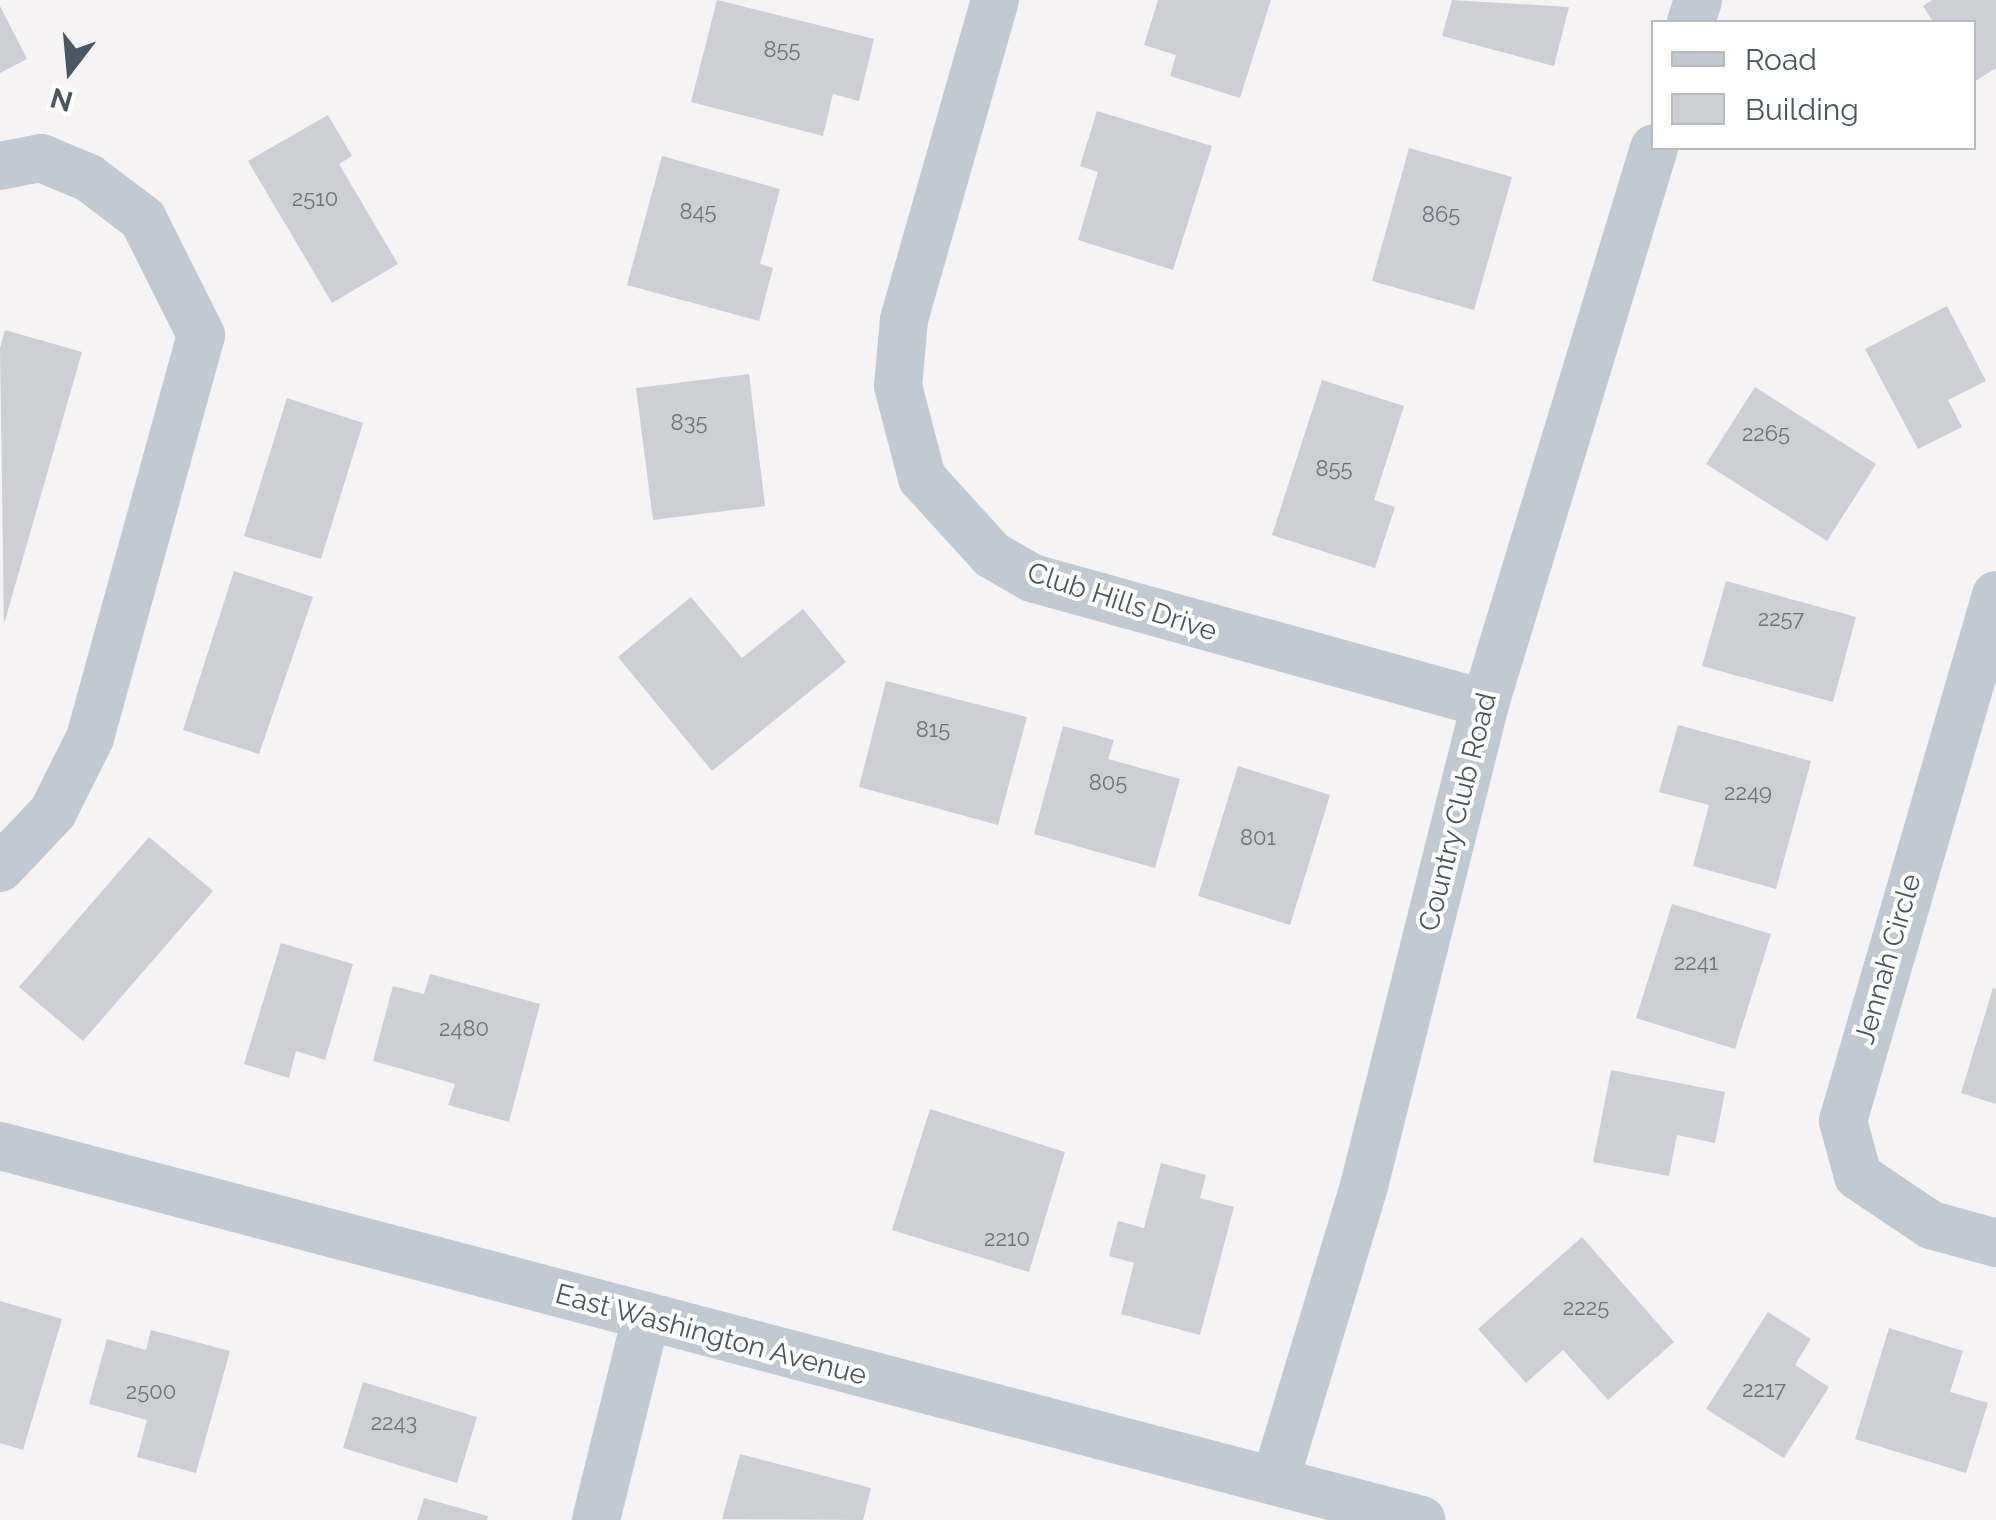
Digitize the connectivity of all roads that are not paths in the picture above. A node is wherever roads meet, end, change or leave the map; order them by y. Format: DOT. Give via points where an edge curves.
graph roads {
  1 [pos="996,0"];
  2 [pos="1653,150"];
  3 [pos="0,166"];
  4 [pos="1996,595"];
  5 [pos="1485,704"];
  6 [pos="0,868"];
  7 [pos="0,1146"];
  8 [pos="1996,1243"];
  9 [pos="646,1318"];
  10 [pos="1274,1481"];
  11 [pos="1351,1511"];
  12 [pos="596,1520"];
  13 [pos="1422,1520"];
  1 -- 5 [label="street, Club Hills Drive" via="904,320 898,386 922,478 992,555 1032,578"];
  2 -- 5 [label="street, Country Club Road"];
  3 -- 6 [label="street" via="41,158 89,178 143,219 201,335 90,738 52,812"];
  4 -- 8 [label="street, Jennah Circle" via="1843,1121 1858,1176 1931,1225"];
  5 -- 10 [label="street, Country Club Road" via="1364,1186"];
  7 -- 9 [label="street, East Washington Avenue"];
  9 -- 10 [label="street, East Washington Avenue"];
  9 -- 12 [label="street"];
  10 -- 11 [label="street, East Washington Avenue"];
  11 -- 13 [label="street, East Washington Avenue"];
}
